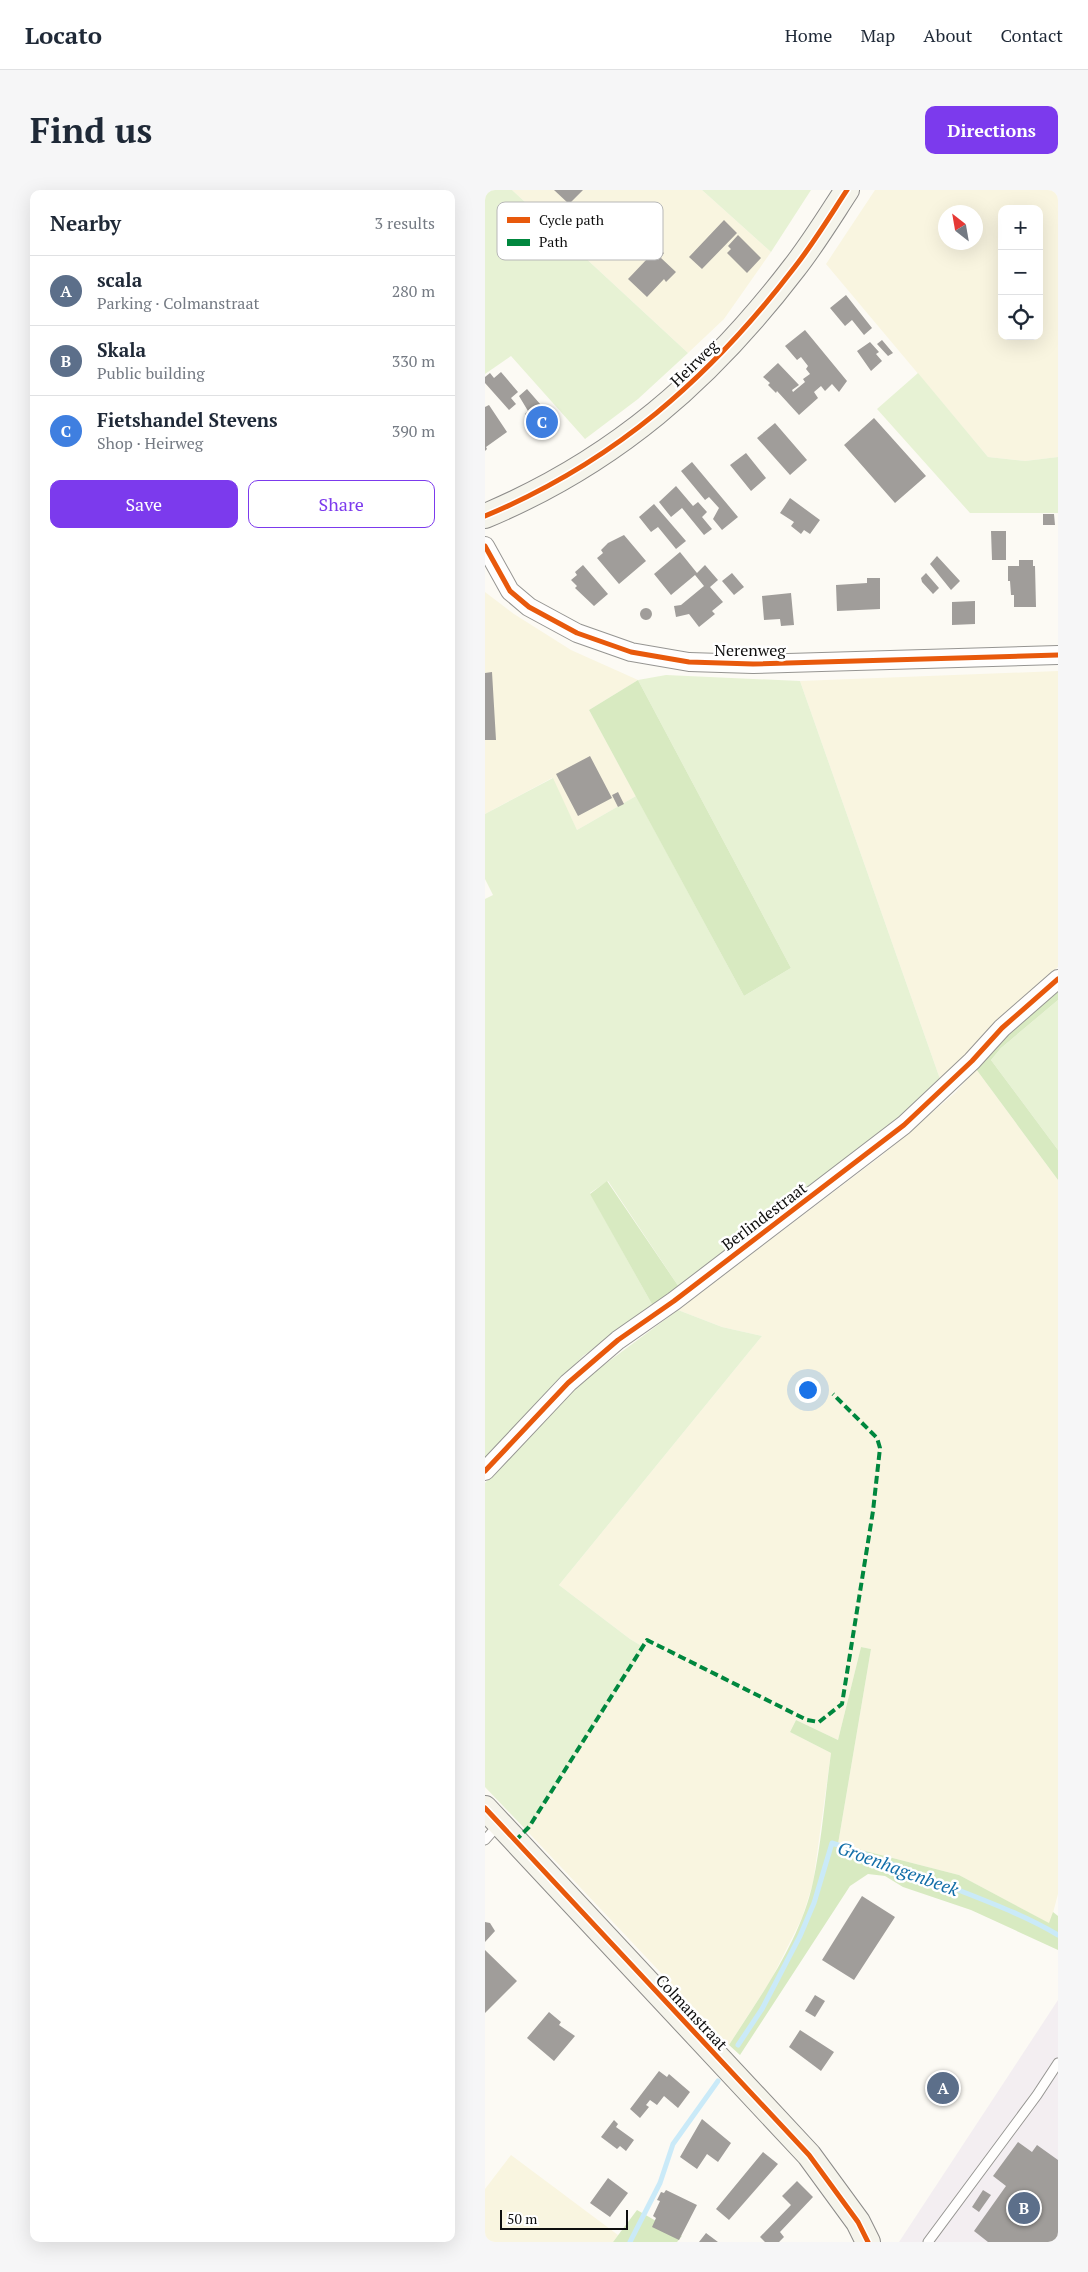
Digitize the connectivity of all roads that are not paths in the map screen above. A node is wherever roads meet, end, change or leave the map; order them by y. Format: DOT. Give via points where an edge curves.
graph roads {
  1 [pos="847,190"];
  2 [pos="485,516"];
  3 [pos="485,546"];
  4 [pos="1058,656"];
  5 [pos="1058,979"];
  6 [pos="485,1471"];
  7 [pos="490,1824"];
  8 [pos="1058,2063"];
  9 [pos="868,2242"];
  10 [pos="928,2242"];
  1 -- 2 [label="main road, Heirweg" via="767,303 736,339 665,408 574,472"];
  3 -- 4 [label="street, Nerenweg" via="509,591 529,607 577,633 631,652 689,662 753,664"];
  5 -- 6 [label="street, Berlindestraat" via="904,1125 618,1340 568,1382"];
  7 -- 9 [label="main road, Colmanstraat" via="809,2155 858,2222"];
  8 -- 10 [label="lane"];
}
